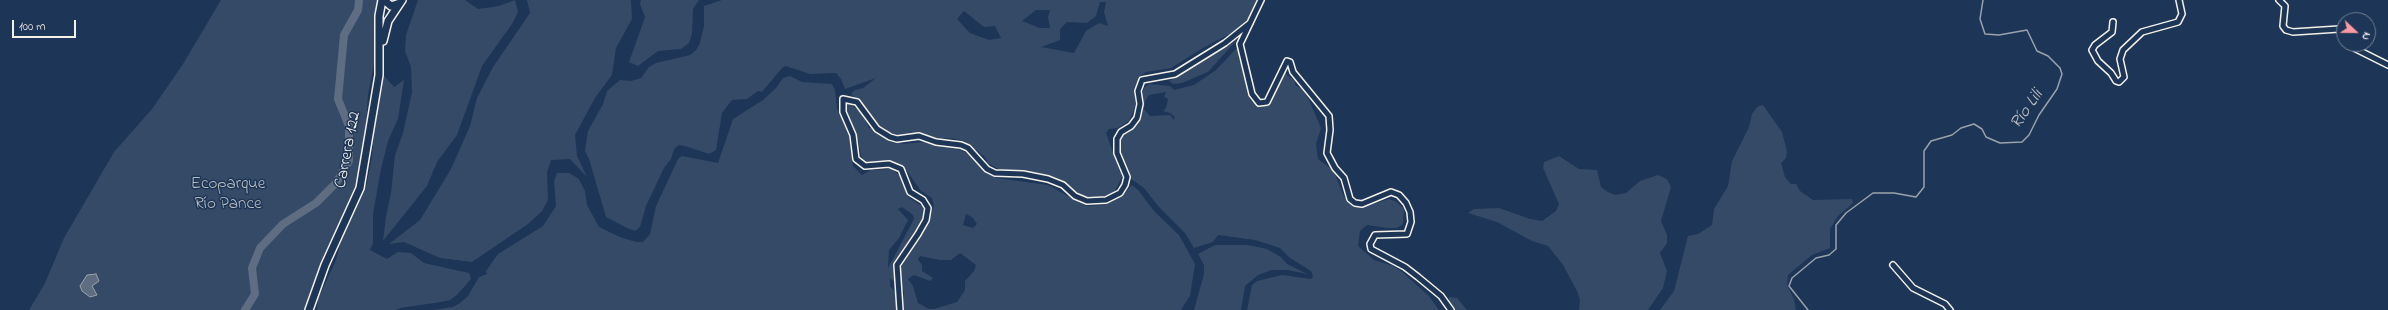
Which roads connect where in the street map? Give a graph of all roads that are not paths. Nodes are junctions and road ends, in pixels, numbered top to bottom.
1 (383, 0) edge
2 (1261, 0) edge
3 (2180, 0) edge
4 (2279, 0) edge
5 (401, 1) edge
6 (2113, 22) dead end
7 (1250, 23) junction
8 (2336, 30) edge
9 (2362, 52) edge
10 (379, 59) junction
11 (2388, 65) edge
12 (1893, 265) dead end
13 (309, 310) edge
14 (900, 310) edge
15 (1451, 310) edge
16 (1950, 310) edge

1 - 5 street
1 - 10 street, Carrera 122
2 - 7 street
3 - 6 street
4 - 8 street
5 - 10 street, Carrera 122
7 - 14 street
7 - 15 street
9 - 11 street
10 - 13 street, Carrera 122
12 - 16 street

